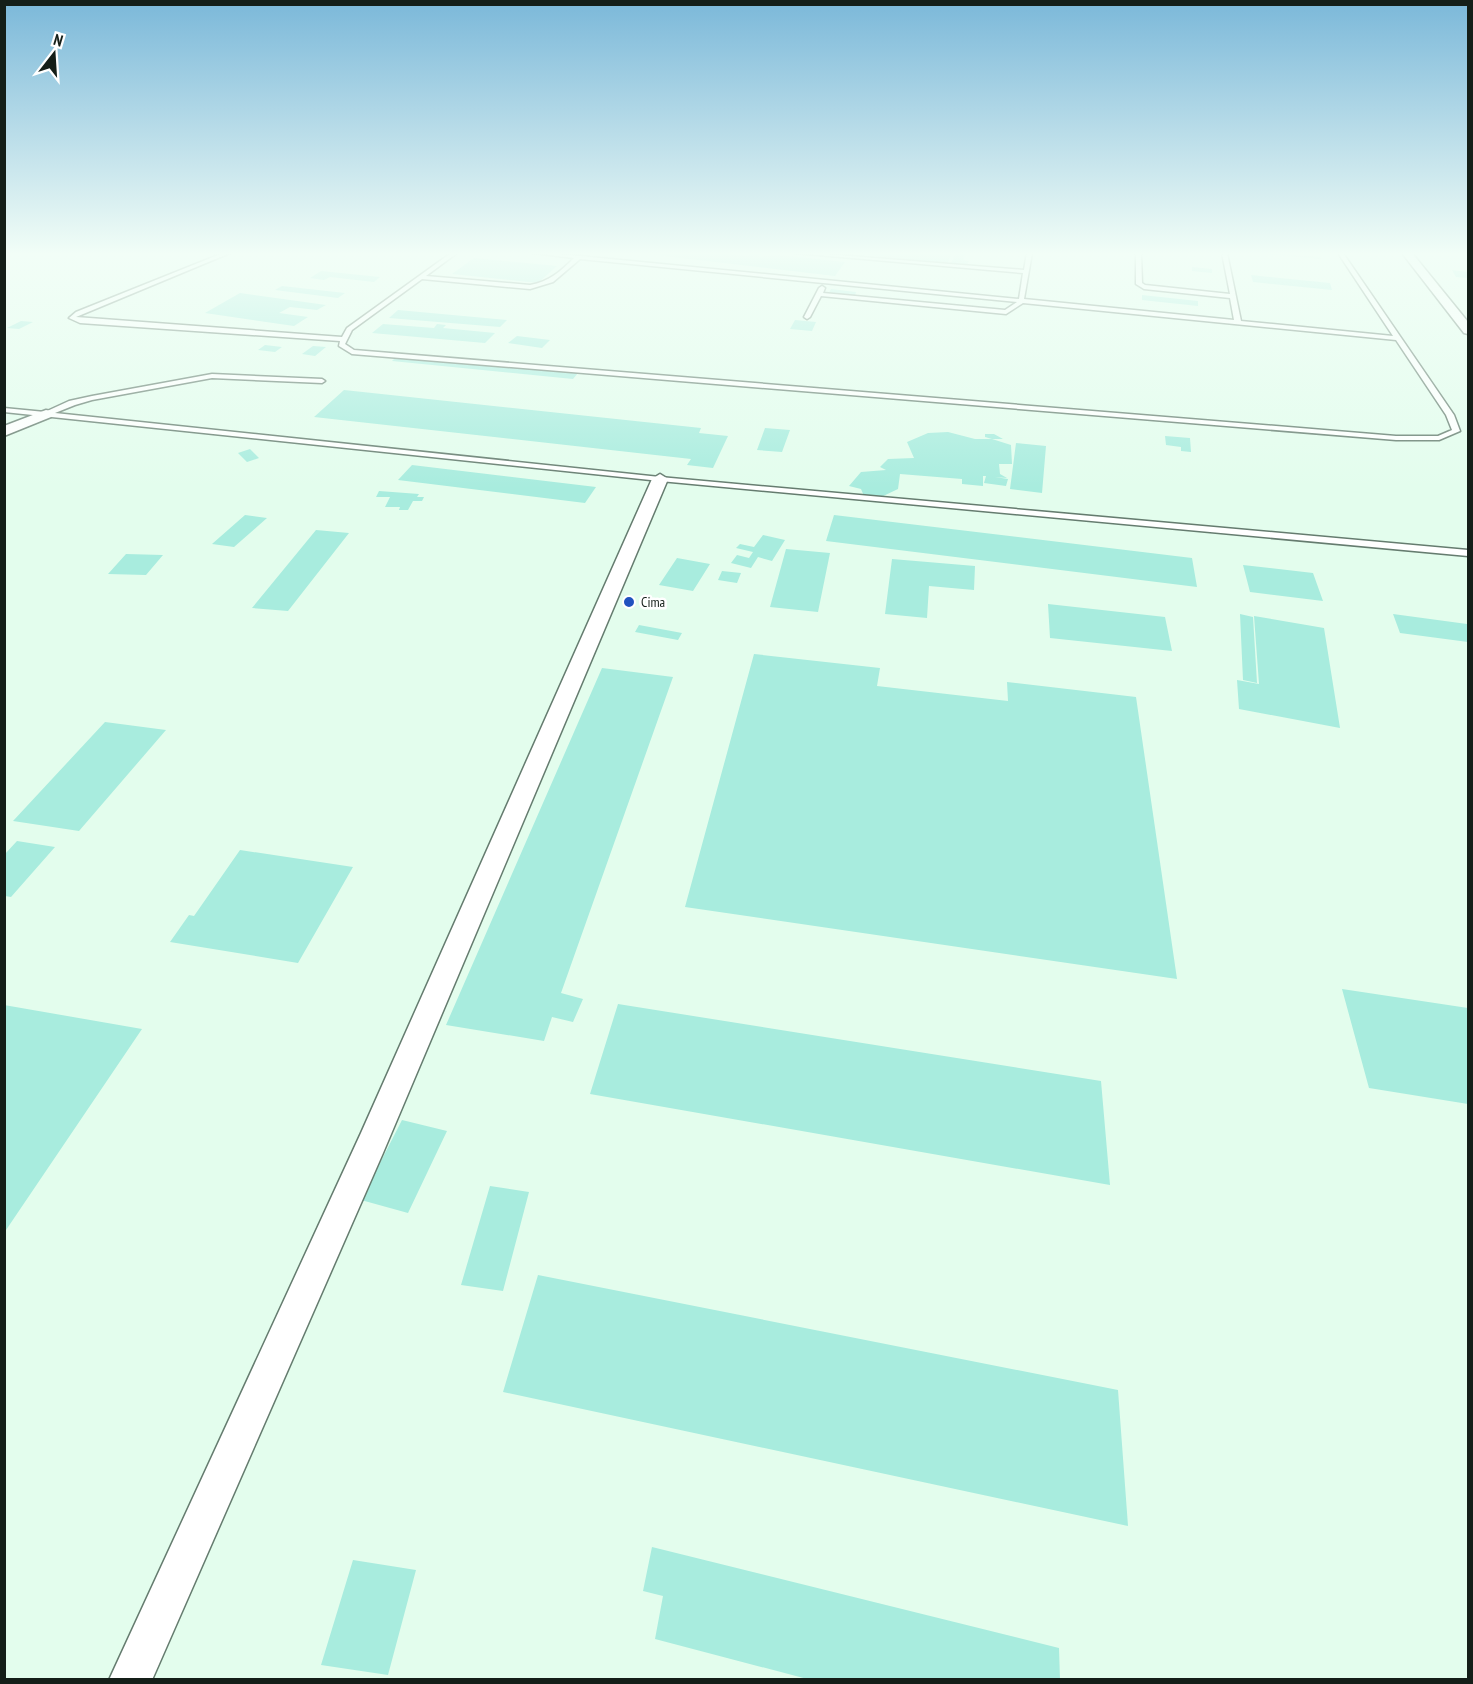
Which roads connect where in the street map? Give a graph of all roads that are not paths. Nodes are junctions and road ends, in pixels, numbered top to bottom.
1 (235, 332) edge
2 (348, 332) edge
3 (1330, 332) edge
4 (1394, 332) edge
5 (1398, 338) junction
6 (344, 339) junction
7 (322, 381) dead end
8 (4, 410) edge
9 (46, 414) junction
10 (4, 432) edge
11 (660, 479) junction
12 (1468, 553) edge
13 (130, 1680) edge

1 - 6 lane
2 - 6 lane
3 - 5 lane
4 - 5 lane
5 - 6 lane
7 - 9 lane
8 - 9 lane
9 - 10 street
9 - 11 lane
11 - 12 lane
11 - 13 street

